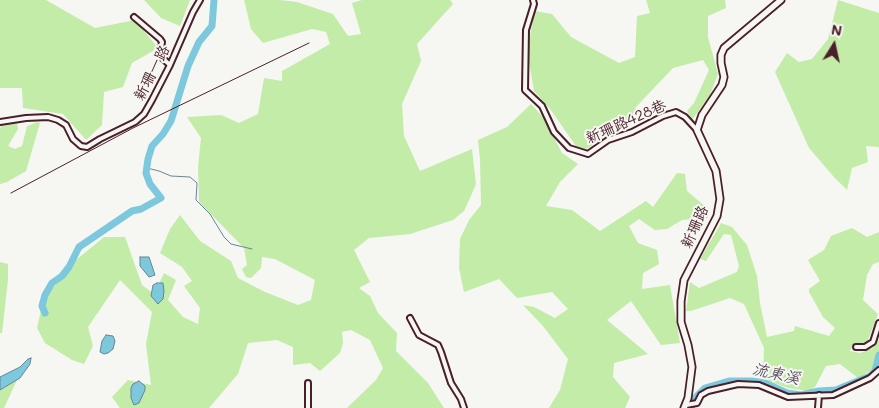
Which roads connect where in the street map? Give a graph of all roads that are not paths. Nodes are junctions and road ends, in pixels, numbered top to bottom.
1 (200, 0) edge
2 (782, 0) edge
3 (534, 2) edge
4 (134, 17) dead end
5 (170, 65) junction
6 (0, 122) edge
7 (697, 130) junction
8 (410, 318) dead end
9 (879, 323) edge
10 (856, 347) dead end
11 (879, 370) edge
12 (308, 383) dead end
13 (820, 396) junction
14 (688, 406) edge
15 (308, 408) edge
16 (464, 408) edge
17 (818, 408) edge

1 - 5 street, 新珊一路
2 - 7 street
3 - 7 street, 新珊路428巷
4 - 5 street
5 - 6 street, 新珊一路
7 - 14 street, 新珊路
8 - 16 street
9 - 10 street
11 - 13 street
12 - 15 street
13 - 14 street
13 - 17 street

